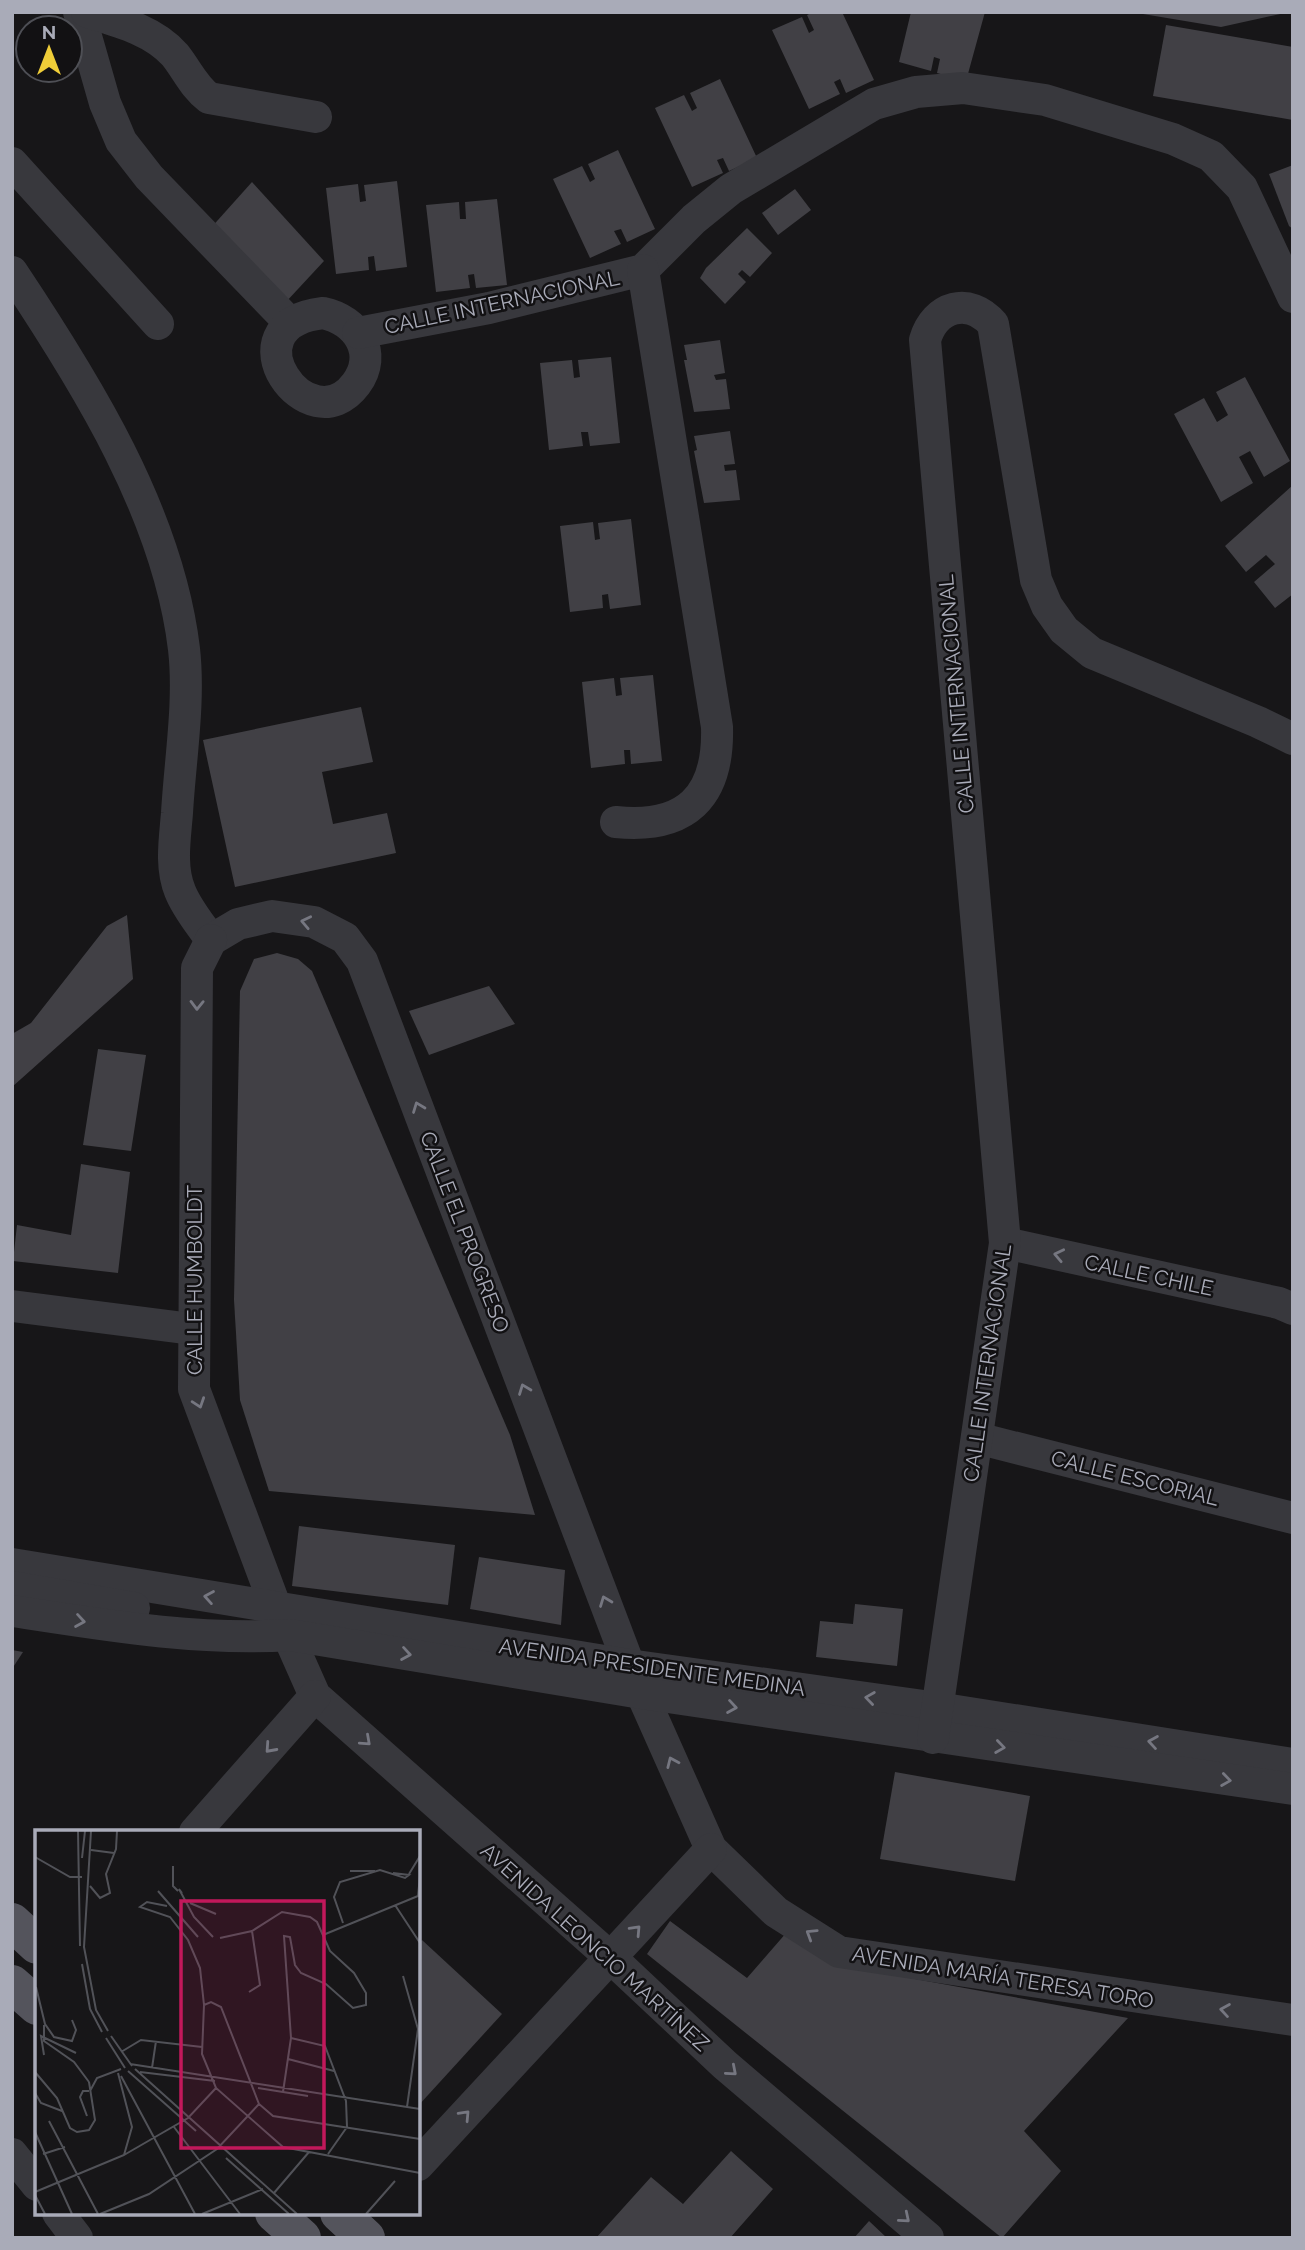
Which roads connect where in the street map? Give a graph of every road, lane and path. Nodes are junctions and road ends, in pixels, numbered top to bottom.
1 (79, 12) edge
2 (87, 12) edge
3 (316, 117) dead end
4 (12, 163) edge
5 (643, 270) junction
6 (12, 272) edge
7 (1293, 297) edge
8 (289, 322) junction
9 (158, 324) dead end
10 (358, 333) junction
11 (1293, 739) edge
12 (616, 822) dead end
13 (211, 940) junction
14 (1005, 1243) junction
15 (12, 1306) edge
16 (1293, 1309) edge
17 (192, 1329) junction
18 (977, 1437) junction
19 (1293, 1518) edge
20 (12, 1564) edge
21 (12, 1587) edge
22 (12, 1611) edge
23 (283, 1621) junction
24 (635, 1679) junction
25 (315, 1696) junction
26 (935, 1723) junction
27 (1293, 1764) edge
28 (1293, 1789) edge
29 (197, 1830) edge
30 (710, 1849) junction
31 (12, 1922) edge
32 (35, 1943) edge
33 (610, 1958) junction
34 (1293, 2020) edge
35 (12, 2154) edge
36 (420, 2163) edge
37 (35, 2183) edge
38 (60, 2215) edge
39 (276, 2215) edge
40 (77, 2238) edge
41 (302, 2238) edge
42 (928, 2238) edge

1 - 8 street
2 - 3 street
4 - 9 street
5 - 7 street, CALLE INTERNACIONAL
5 - 10 street, CALLE INTERNACIONAL
5 - 12 street
6 - 13 street
8 - 10 street, CALLE INTERNACIONAL
8 - 10 street, CALLE INTERNACIONAL
11 - 14 street, CALLE INTERNACIONAL
13 -> 17 street, CALLE HUMBOLDT
24 -> 13 street, CALLE EL PROGRESO
16 -> 14 street, CALLE CHILE
14 - 18 street, CALLE INTERNACIONAL
15 - 17 street
17 -> 23 street, CALLE HUMBOLDT
18 - 19 street, CALLE ESCORIAL
18 - 26 street, CALLE INTERNACIONAL
23 -> 20 street, AVENIDA PRESIDENTE MEDINA
21 - 23 street
22 -> 23 street, AVENIDA PRESIDENTE MEDINA
23 -> 24 street, AVENIDA PRESIDENTE MEDINA
23 - 24 street, AVENIDA PRESIDENTE MEDINA
23 - 25 street, AVENIDA LEONCIO MARTÍNEZ
24 - 26 street, AVENIDA PRESIDENTE MEDINA
30 -> 24 street, AVENIDA MARÍA TERESA TORO
25 -> 29 street
25 -> 33 street, AVENIDA LEONCIO MARTÍNEZ
27 -> 26 street, AVENIDA PRESIDENTE MEDINA
26 -> 28 street, AVENIDA PRESIDENTE MEDINA
33 -> 30 street
34 -> 30 street, AVENIDA MARÍA TERESA TORO
31 - 32 main road
36 -> 33 street
33 -> 42 street, AVENIDA LEONCIO MARTÍNEZ
35 - 37 street
38 - 40 street
39 - 41 main road

